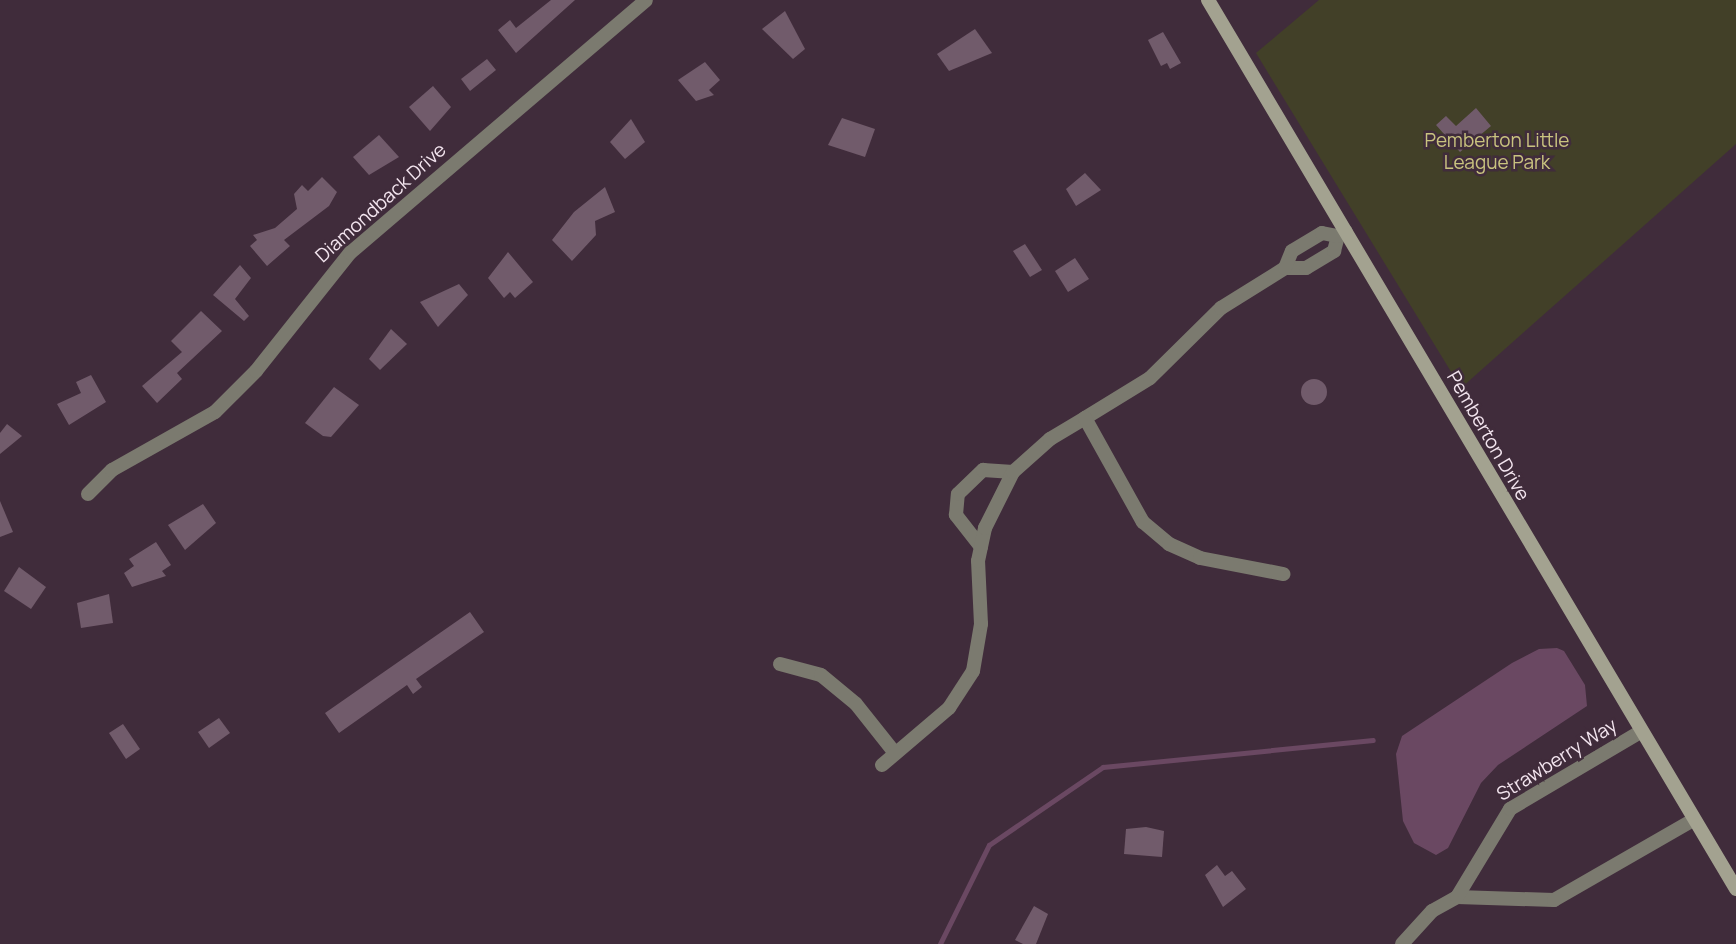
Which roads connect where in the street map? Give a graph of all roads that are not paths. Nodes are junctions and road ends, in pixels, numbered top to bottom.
1 (646, 0) edge
2 (1209, 0) edge
3 (1342, 234) junction
4 (1285, 268) junction
5 (1085, 418) junction
6 (1013, 472) junction
7 (88, 494) dead end
8 (981, 547) junction
9 (1283, 574) dead end
10 (780, 664) dead end
11 (1640, 732) junction
12 (895, 753) junction
13 (881, 765) dead end
14 (1693, 820) junction
15 (1736, 889) edge
16 (1457, 897) junction
17 (1402, 944) edge

1 - 7 street, Diamondback Drive
2 - 3 street, Pemberton Drive
3 - 4 street
3 - 4 street
3 - 11 street, Pemberton Drive
4 - 5 street
5 - 6 street
5 - 9 street
6 - 8 street
6 - 8 street
8 - 12 street
10 - 12 street
11 - 14 street, Pemberton Drive
11 - 16 street, Strawberry Way
12 - 13 street
14 - 15 street, Pemberton Drive
14 - 16 street
16 - 17 street, Strawberry Way

